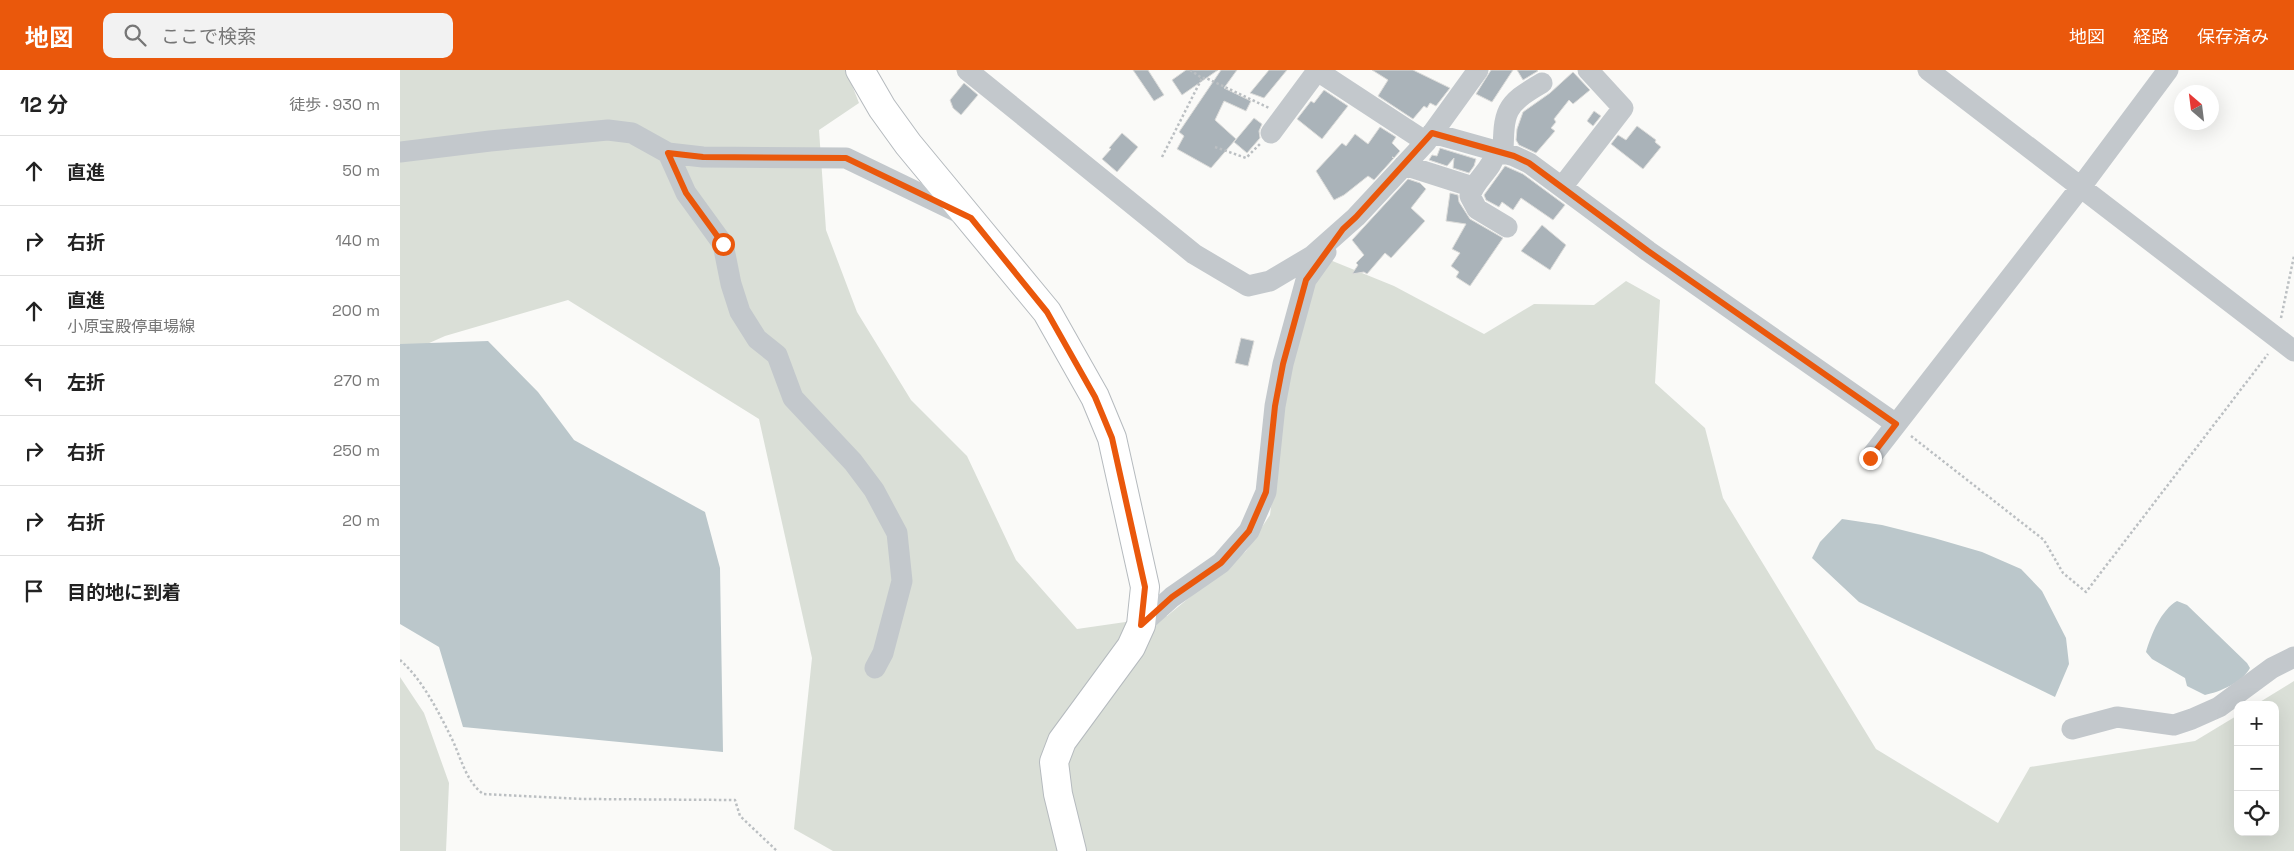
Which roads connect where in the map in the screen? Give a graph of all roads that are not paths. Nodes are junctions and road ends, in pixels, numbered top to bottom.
1 (860, 70) edge
2 (967, 70) edge
3 (1317, 70) edge
4 (1478, 70) edge
5 (1588, 70) edge
6 (1928, 70) edge
7 (2168, 70) edge
8 (1542, 82) dead end
9 (1271, 133) road end
10 (1429, 137) junction
11 (400, 152) edge
12 (668, 153) junction
13 (1500, 153) junction
14 (1404, 165) junction
15 (1562, 187) junction
16 (1473, 188) junction
17 (2080, 188) junction
18 (971, 218) junction
19 (1506, 227) dead end
20 (1343, 229) junction
21 (2294, 351) edge
22 (1896, 424) junction
23 (1870, 458) dead end
24 (1141, 625) junction
25 (2294, 657) edge
26 (875, 668) dead end
27 (2072, 729) dead end
28 (1072, 851) edge

1 - 18 main road
2 - 20 street
3 - 9 street
3 - 10 street
4 - 10 street
5 - 15 street
6 - 17 street
7 - 17 street
8 - 13 street
10 - 13 street
10 - 14 street
11 - 12 street
12 - 18 street
12 - 26 street
13 - 15 street
13 - 16 street
14 - 16 street
14 - 20 street
15 - 22 street
16 - 19 street
17 - 21 street
17 - 22 street
18 - 24 main road
20 - 24 street
22 - 23 street
24 - 28 main road
25 - 27 street

